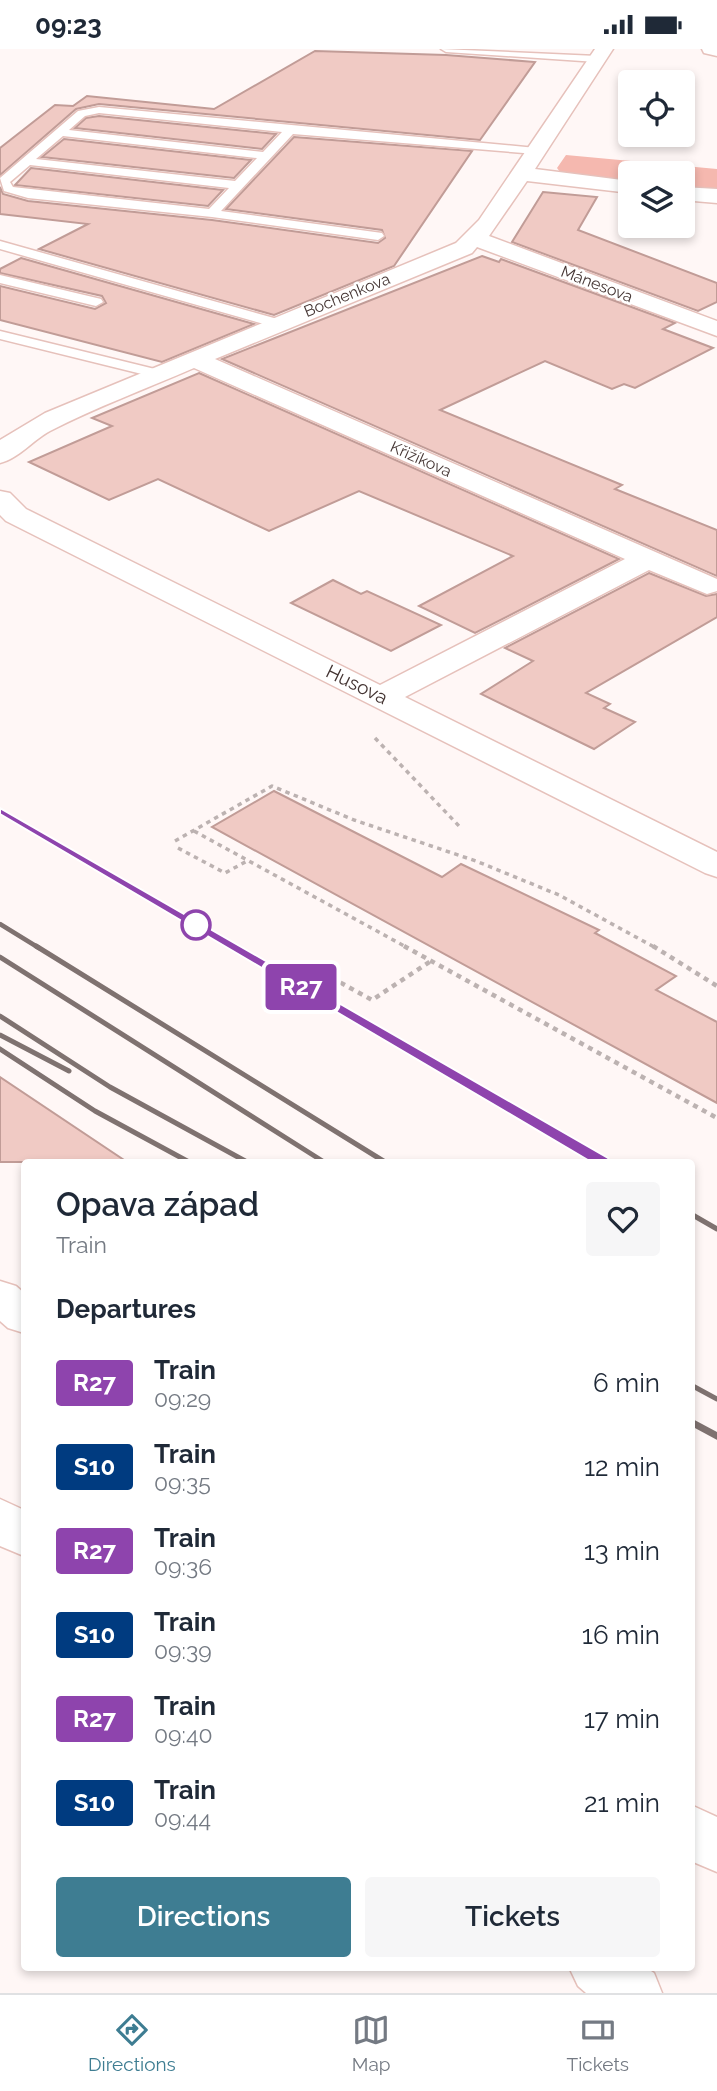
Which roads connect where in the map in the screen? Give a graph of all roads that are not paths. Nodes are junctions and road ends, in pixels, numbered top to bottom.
1 (446, 49) edge
2 (711, 49) edge
3 (717, 50) edge
4 (601, 54) edge
5 (290, 130) junction
6 (60, 132) junction
7 (536, 151) junction
8 (266, 156) junction
9 (27, 161) junction
10 (521, 174) junction
11 (238, 185) junction
12 (618, 186) edge
13 (695, 194) edge
14 (717, 196) edge
15 (212, 213) junction
16 (378, 236) dead end
17 (476, 239) junction
18 (0, 245) edge
19 (0, 279) edge
20 (96, 302) dead end
21 (276, 323) junction
22 (717, 329) edge
23 (0, 335) edge
24 (194, 359) junction
25 (158, 375) junction
26 (4, 451) edge
27 (0, 499) edge
28 (649, 559) junction
29 (707, 585) dead end
30 (383, 696) junction
31 (717, 866) edge
32 (0, 1297) edge
33 (21, 1314) edge
34 (0, 1518) edge
35 (21, 1535) edge
36 (695, 1833) edge
37 (717, 1847) edge
38 (603, 1971) edge
39 (633, 1993) edge

1 - 4 lane
2 - 3 street
4 - 7 street, Bochenkova
5 - 6 lane
5 - 7 lane
5 - 8 lane
6 - 8 lane
6 - 9 lane
7 - 10 street, Bochenkova
8 - 11 lane
9 - 11 lane
9 - 15 lane
10 - 12 street
10 - 17 street, Bochenkova
11 - 15 lane
13 - 14 street
15 - 16 lane
17 - 21 street, Bochenkova
17 - 22 street, Mánesova
18 - 21 lane
19 - 20 lane
21 - 24 street, Bochenkova
23 - 25 lane
24 - 25 street, Bochenkova
24 - 28 street, Křižíkova
25 - 26 street, Bochenkova
27 - 30 street, Husova
28 - 29 street, Křižíkova
28 - 30 street
30 - 31 street, Husova
32 - 33 street
34 - 35 street
36 - 37 street
38 - 39 street

